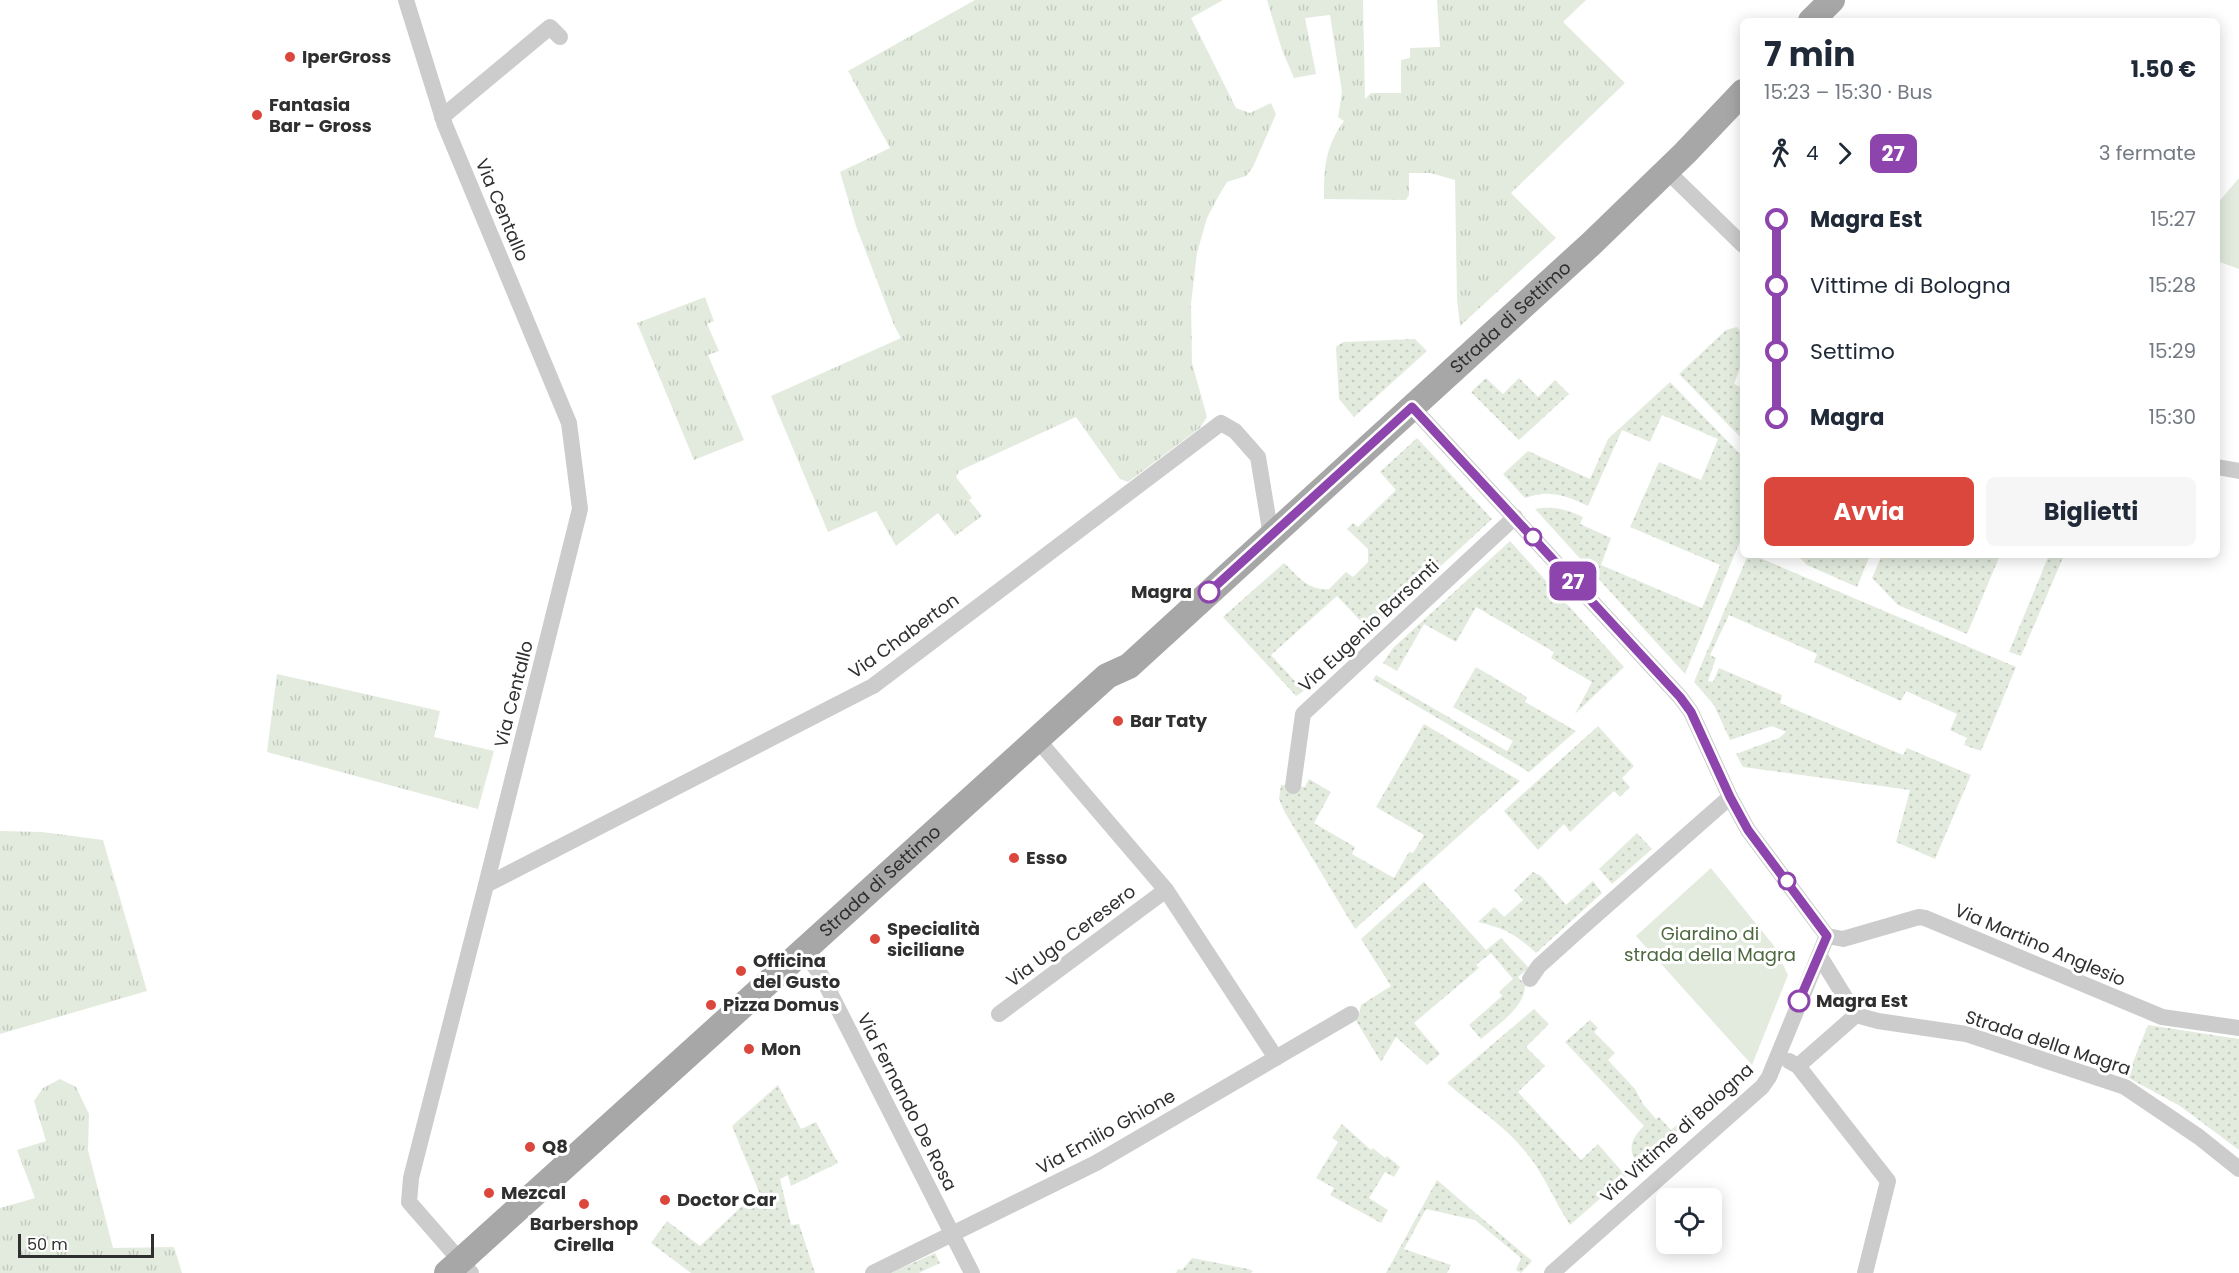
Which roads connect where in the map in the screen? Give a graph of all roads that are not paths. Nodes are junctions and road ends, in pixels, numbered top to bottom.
1 (406, 0) edge
2 (1832, 0) edge
3 (1815, 18) edge
4 (560, 37) dead end
5 (1740, 95) edge
6 (442, 117) junction
7 (1667, 171) junction
8 (1740, 242) edge
9 (1412, 407) junction
10 (2220, 468) edge
11 (2239, 471) edge
12 (1515, 517) junction
13 (1270, 536) junction
14 (1042, 745) junction
15 (1293, 786) dead end
16 (1730, 797) junction
17 (486, 885) junction
18 (1166, 890) junction
19 (1827, 936) junction
20 (1820, 955) junction
21 (808, 957) junction
22 (1530, 979) dead end
23 (999, 1014) dead end
24 (1351, 1014) dead end
25 (1856, 1015) junction
26 (2239, 1028) edge
27 (1778, 1054) junction
28 (1276, 1058) junction
29 (1798, 1066) junction
30 (2239, 1169) edge
31 (952, 1235) junction
32 (462, 1270) edge
33 (873, 1273) edge
34 (972, 1273) edge
35 (1551, 1273) edge
36 (1865, 1273) edge

1 - 6 street, Via Centallo
2 - 3 main road
4 - 6 street
5 - 7 main road, Strada di Settimo
6 - 17 street, Via Centallo
7 - 8 street
7 - 9 main road, Strada di Settimo
9 - 12 street
9 - 13 main road, Strada di Settimo
10 - 11 street
12 - 15 street, Via Eugenio Barsanti
12 - 16 street
13 - 14 main road, Strada di Settimo
13 - 17 street, Via Chaberton
14 - 18 street, Via Ugo Ceresero
14 - 21 main road, Strada di Settimo
16 - 19 street
16 - 22 street
17 - 32 street, Via Centallo
18 - 23 street, Via Ugo Ceresero
18 - 28 street, Via Ugo Ceresero
19 - 20 street, Via Vittime di Bologna
19 - 26 street, Via Martino Anglesio
20 - 25 street
20 - 27 street, Via Vittime di Bologna
21 - 31 street, Via Fernando De Rosa
21 - 32 main road, Strada di Settimo
24 - 28 street, Via Emilio Ghione
25 - 29 street
25 - 30 street, Strada della Magra
27 - 29 street
27 - 35 street, Via Vittime di Bologna
28 - 31 street, Via Emilio Ghione
29 - 36 street
31 - 33 street, Via Emilio Ghione
31 - 34 street, Via Fernando De Rosa

